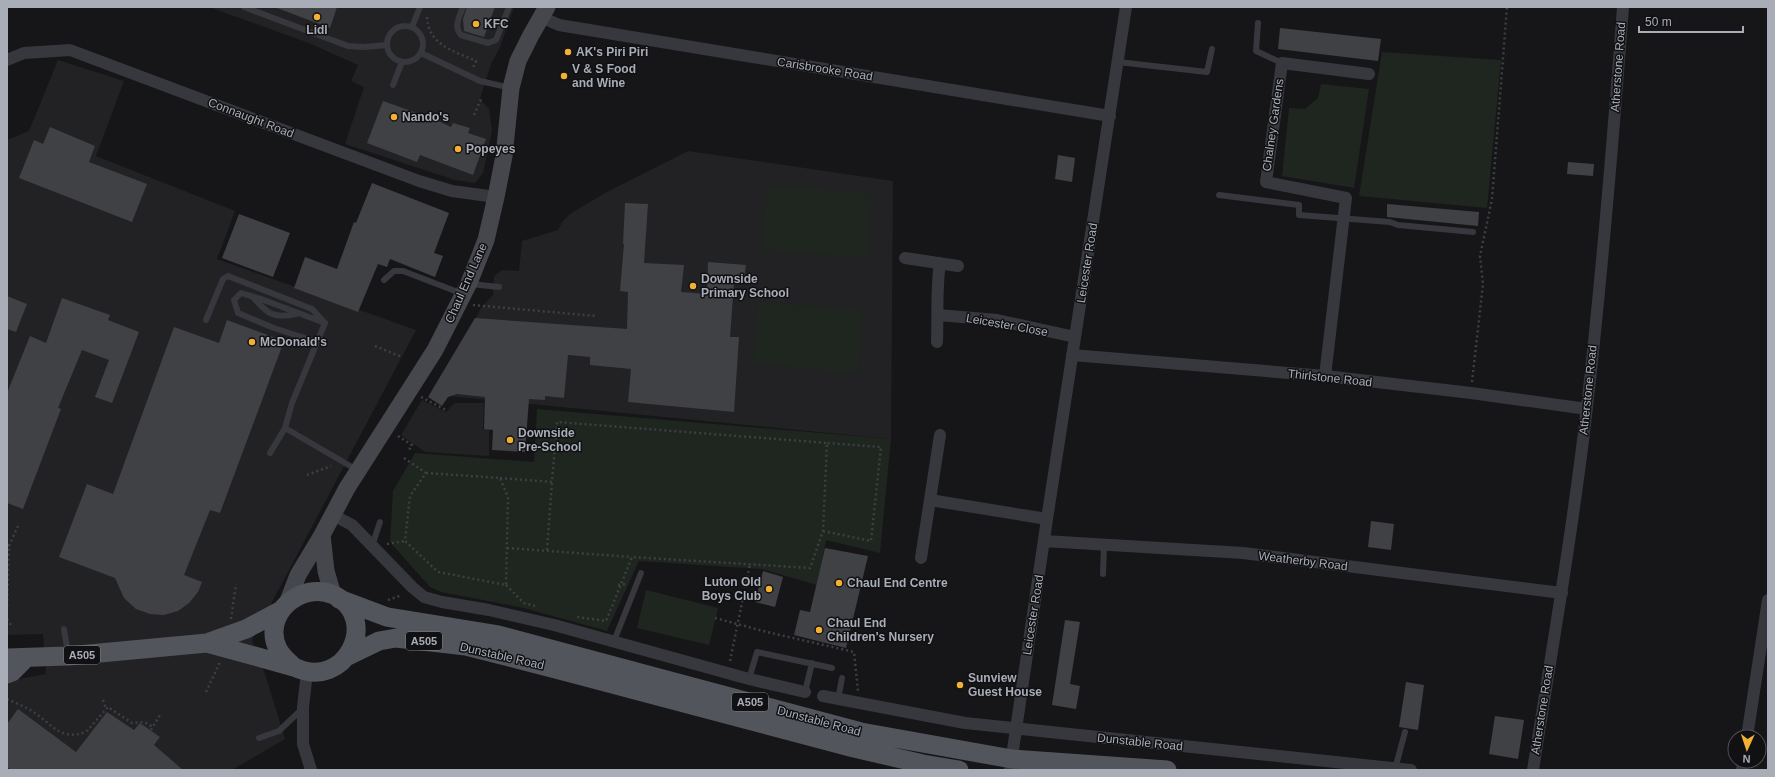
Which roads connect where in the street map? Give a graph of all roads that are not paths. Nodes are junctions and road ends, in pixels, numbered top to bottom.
1 (244, 7) edge
2 (420, 7) edge
3 (463, 7) edge
4 (509, 7) edge
5 (1126, 7) edge
6 (1623, 7) edge
7 (544, 12) edge
8 (1258, 24) dead end
9 (412, 27) junction
10 (387, 45) junction
11 (1212, 49) dead end
12 (421, 54) junction
13 (7, 60) edge
14 (402, 62) junction
15 (1118, 62) junction
16 (1282, 63) junction
17 (1369, 74) dead end
18 (393, 85) dead end
19 (511, 88) junction
20 (1110, 116) junction
21 (1219, 195) dead end
22 (496, 197) junction
23 (1344, 219) junction
24 (1473, 232) dead end
25 (905, 258) dead end
26 (940, 263) junction
27 (958, 266) dead end
28 (384, 280) dead end
29 (498, 287) dead end
30 (464, 294) junction
31 (253, 297) junction
32 (296, 314) junction
33 (938, 315) junction
34 (206, 320) dead end
35 (325, 324) junction
36 (1075, 337) junction
37 (317, 342) junction
38 (936, 342) dead end
39 (1072, 355) junction
40 (1325, 376) junction
41 (1587, 408) junction
42 (285, 428) junction
43 (940, 435) dead end
44 (270, 453) dead end
45 (350, 466) junction
46 (930, 500) junction
47 (333, 515) junction
48 (1046, 519) junction
49 (380, 522) dead end
50 (322, 535) junction
51 (1044, 541) junction
52 (372, 546) junction
53 (1104, 546) junction
54 (921, 558) dead end
55 (641, 573) dead end
56 (1104, 574) dead end
57 (1562, 593) junction
58 (336, 597) junction
59 (1768, 600) edge
60 (284, 606) junction
61 (64, 629) dead end
62 (614, 641) junction
63 (207, 643) junction
64 (68, 656) junction
65 (348, 656) junction
66 (7, 658) edge
67 (26, 658) junction
68 (812, 663) junction
69 (832, 668) dead end
70 (301, 670) junction
71 (7, 674) edge
72 (842, 678) dead end
73 (749, 679) junction
74 (805, 692) joint
75 (823, 696) dead end
76 (838, 699) junction
77 (303, 708) junction
78 (1016, 729) junction
79 (1748, 729) edge
80 (1405, 732) dead end
81 (259, 738) dead end
82 (1011, 765) edge
83 (1395, 769) edge
84 (311, 770) edge
85 (959, 770) edge
86 (1168, 770) edge
87 (1411, 770) edge
88 (1533, 770) edge

1 - 10 lane
2 - 9 lane
3 - 4 lane
5 - 15 street, Leicester Road
6 - 41 street, Atherstone Road
7 - 19 street, Chaul End Lane
7 - 20 street, Carisbrooke Road
8 - 16 lane
9 - 10 lane
9 - 12 lane
10 - 14 lane
11 - 15 lane
12 - 14 lane
12 - 19 lane
13 - 22 street, Connaught Road
14 - 18 lane
15 - 20 street, Leicester Road
16 - 17 street, Chalney Gardens
16 - 23 street, Chalney Gardens
19 - 22 street, Chaul End Lane
20 - 36 street, Leicester Road
21 - 23 lane
22 - 30 street, Chaul End Lane
23 - 24 lane
23 - 40 street, Chalney Gardens
25 - 26 street
26 - 27 street
26 - 33 street
28 - 30 lane
29 - 30 lane
30 - 45 street, Chaul End Lane
31 - 32 lane
31 - 32 lane
31 - 37 lane
32 - 35 lane
33 - 36 street, Leicester Close
33 - 38 street
34 - 35 lane
35 - 37 lane
36 - 39 street, Leicester Road
37 - 42 lane
39 - 40 street, Thirlstone Road
39 - 48 street, Leicester Road
40 - 41 street, Thirlstone Road
41 - 57 street, Atherstone Road
42 - 44 lane
42 - 45 lane
43 - 46 street
45 - 47 street, Chaul End Lane
46 - 48 street
46 - 54 street
47 - 50 street, Chaul End Lane
47 - 52 street, Dunstable Road
48 - 51 street, Leicester Road
49 - 52 lane
50 - 58 street
50 - 60 street, Chaul End Lane
51 - 53 street, Weatherby Road
51 - 78 street, Leicester Road
52 - 62 street, Dunstable Road
53 - 56 lane
53 - 57 street, Weatherby Road
55 - 62 lane
57 - 88 street, Atherstone Road
58 - 60 main road
58 - 65 main road
58 - 82 main road, Dunstable Road / A505
59 - 79 street
60 - 63 main road, A505
60 - 70 main road
61 - 64 lane
62 - 73 street, Dunstable Road
63 - 64 main road, A505
63 - 70 main road, A505
64 - 67 main road, A505
65 - 70 main road
65 - 85 main road, Dunstable Road / A505
66 - 67 main road, A505
67 - 71 main road
68 - 69 lane
68 - 73 lane
68 - 74 lane
70 - 77 street
72 - 76 lane
73 - 74 street, Dunstable Road
75 - 76 street, Dunstable Road
76 - 78 street, Dunstable Road
77 - 81 lane
77 - 84 street
78 - 82 street, Leicester Road
78 - 83 street, Dunstable Road
80 - 83 lane
82 - 86 main road, Dunstable Road / A505
83 - 87 street, Dunstable Road

